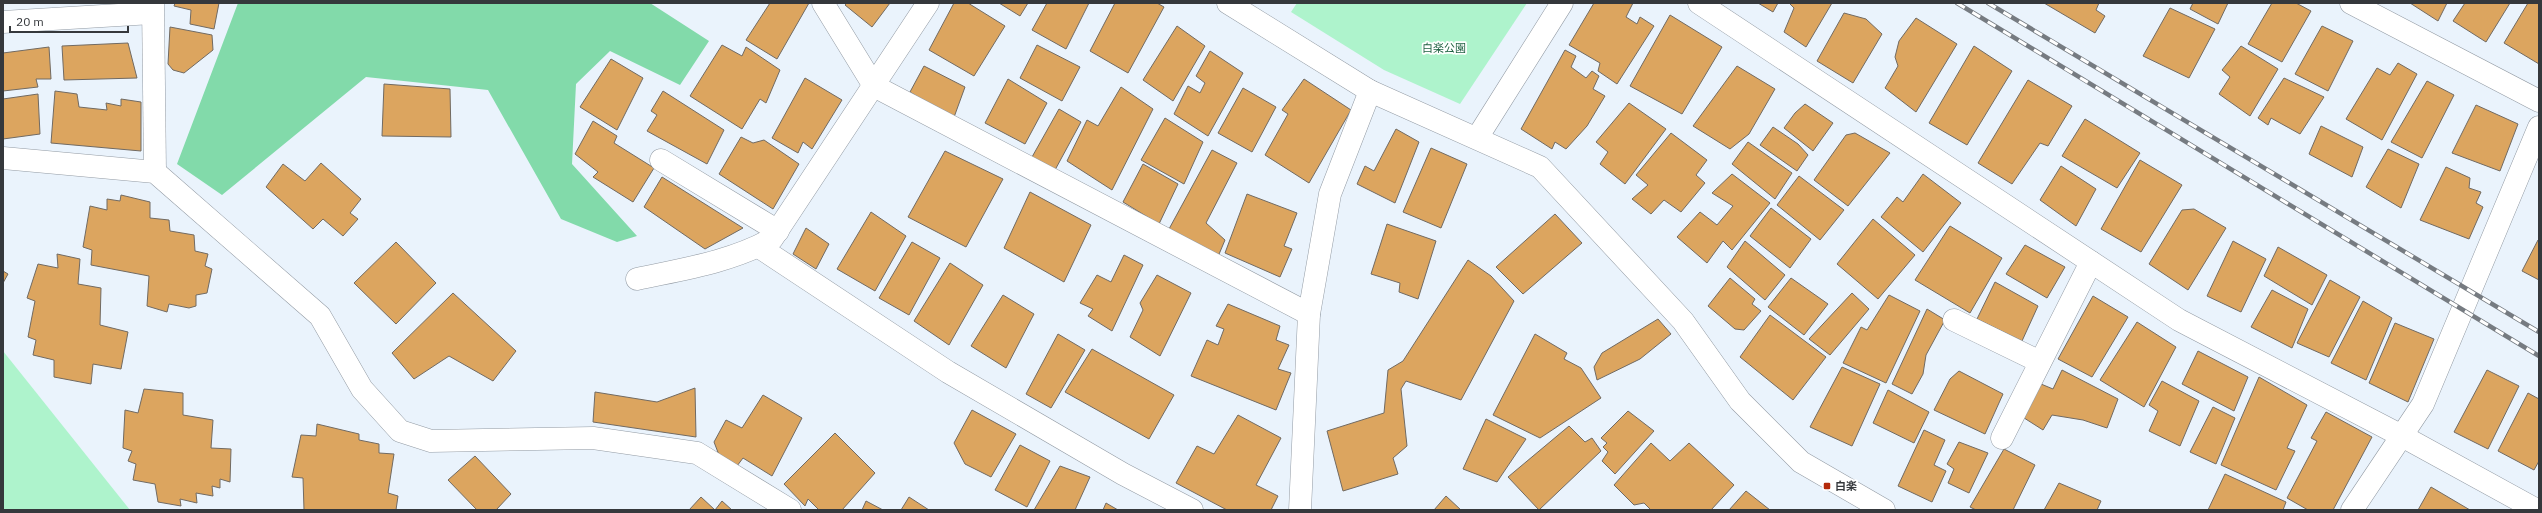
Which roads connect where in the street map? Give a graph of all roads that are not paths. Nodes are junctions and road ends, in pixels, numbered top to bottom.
1 (823, 3) edge
2 (928, 3) edge
3 (1228, 3) edge
4 (1562, 3) edge
5 (1699, 3) edge
6 (2351, 3) edge
7 (152, 8) edge
8 (3, 22) edge
9 (874, 86) junction
10 (1370, 91) junction
11 (2539, 101) edge
12 (2538, 130) edge
13 (1477, 138) junction
14 (3, 158) edge
15 (661, 160) dead end
16 (155, 172) junction
17 (778, 231) junction
18 (759, 247) junction
19 (2090, 262) junction
20 (637, 279) dead end
21 (1309, 314) junction
22 (1954, 320) dead end
23 (2040, 362) junction
24 (2402, 436) junction
25 (2002, 438) dead end
26 (1302, 478) junction
27 (790, 510) edge
28 (1192, 510) edge
29 (1300, 510) edge
30 (1317, 510) edge
31 (1884, 510) edge
32 (2352, 510) edge
33 (2537, 510) edge

1 - 9 street
2 - 9 street
3 - 10 street
4 - 13 street
5 - 19 street
6 - 11 street
7 - 8 street
7 - 16 street
9 - 17 street
9 - 21 street
10 - 13 street
10 - 21 street
12 - 24 street
13 - 31 street
14 - 16 street
15 - 17 street
16 - 27 street
17 - 18 street
18 - 20 street
18 - 28 street
19 - 23 street
19 - 24 street
21 - 26 street
22 - 23 street
23 - 25 street
24 - 32 street
24 - 33 street
26 - 29 street
26 - 30 street

